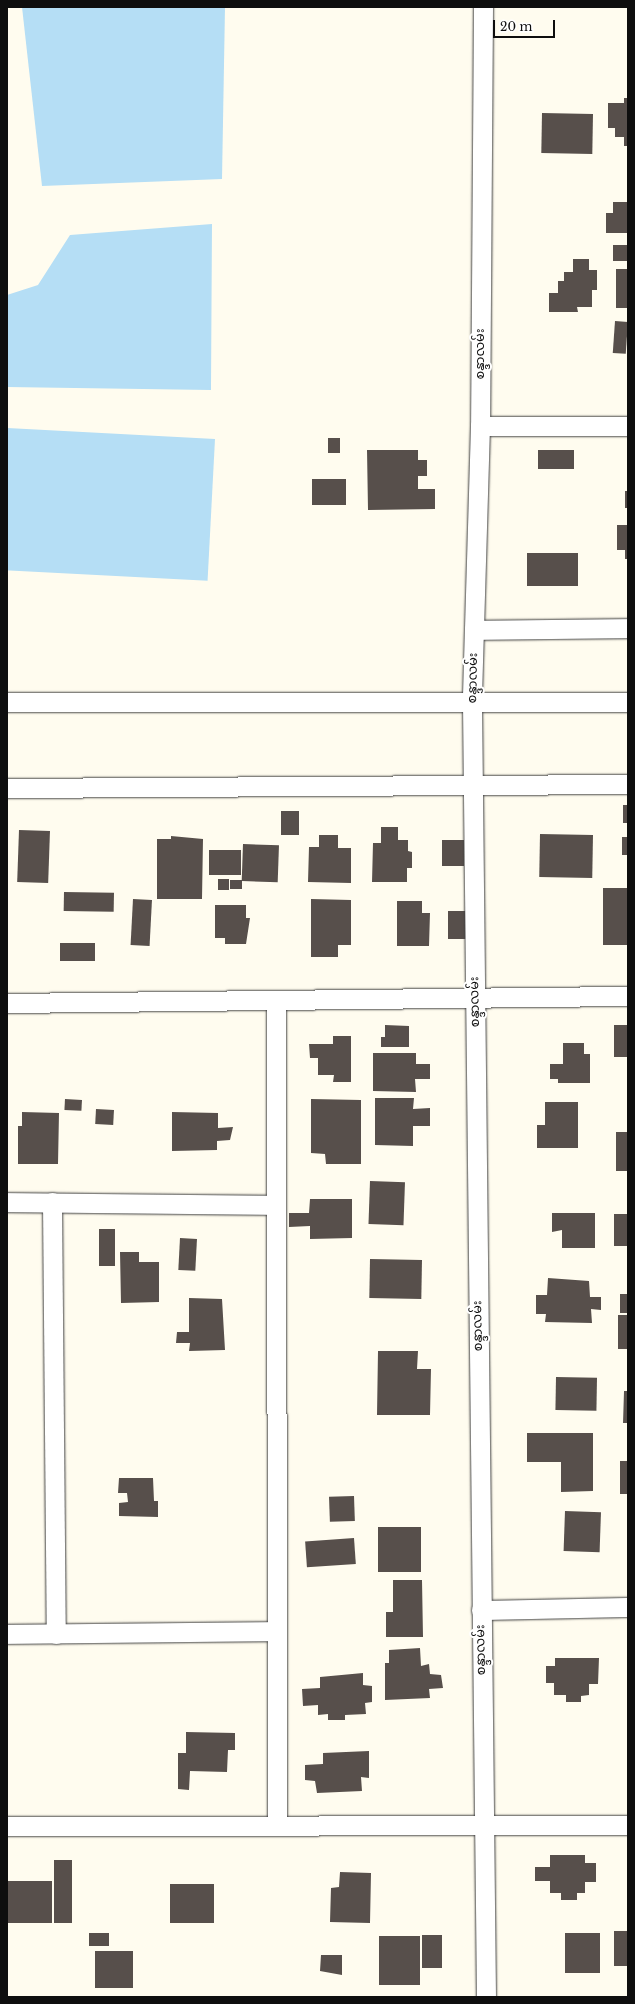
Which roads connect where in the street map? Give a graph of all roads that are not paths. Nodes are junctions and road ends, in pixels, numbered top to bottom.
1 (483, 7) edge
2 (480, 426) junction
3 (628, 426) edge
4 (628, 628) edge
5 (474, 630) junction
6 (7, 702) edge
7 (628, 702) edge
8 (472, 703) junction
9 (473, 784) junction
10 (628, 784) edge
11 (7, 788) edge
12 (628, 996) edge
13 (475, 998) junction
14 (276, 1000) junction
15 (7, 1003) edge
16 (7, 1202) edge
17 (52, 1202) junction
18 (276, 1205) junction
19 (628, 1607) edge
20 (481, 1610) junction
21 (276, 1631) junction
22 (7, 1634) edge
23 (56, 1634) junction
24 (628, 1824) edge
25 (277, 1825) junction
26 (483, 1825) junction
27 (7, 1826) edge
28 (486, 1997) edge

1 - 2 street, စန္ဒာလမ်း
2 - 3 street
2 - 5 street, စန္ဒာလမ်း
4 - 5 street
5 - 8 street, စန္ဒာလမ်း
6 - 8 street
7 - 8 street
8 - 9 street, စန္ဒာလမ်း
9 - 10 street
9 - 11 street
9 - 13 street, စန္ဒာလမ်း
12 - 13 street
13 - 14 street
13 - 20 street, စန္ဒာလမ်း
14 - 15 street
14 - 18 street
16 - 17 street
17 - 18 street
17 - 23 street
18 - 21 street
19 - 20 street
20 - 26 street, စန္ဒာလမ်း
21 - 23 street
21 - 25 street
22 - 23 street
24 - 26 street
25 - 26 street
25 - 27 street
26 - 28 street, စန္ဒာလမ်း

